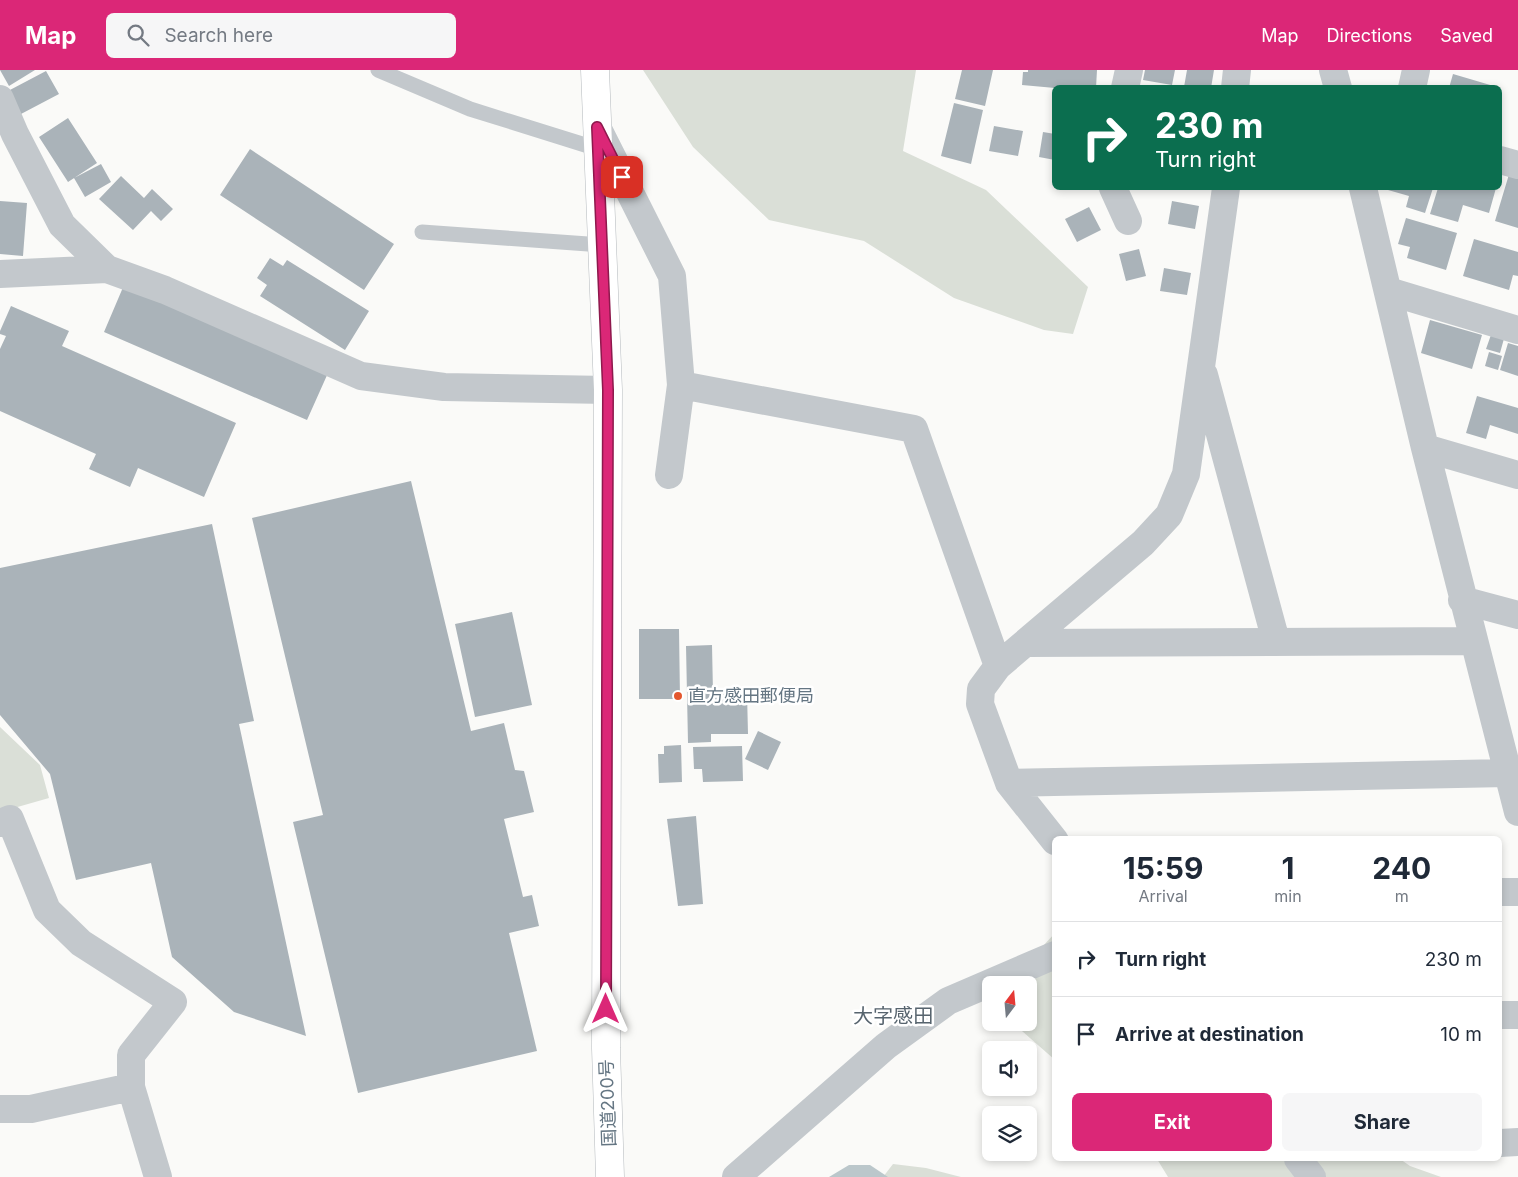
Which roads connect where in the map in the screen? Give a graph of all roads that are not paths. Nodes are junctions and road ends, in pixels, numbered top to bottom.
1 (378, 70) edge
2 (594, 70) edge
3 (1129, 70) edge
4 (1237, 70) edge
5 (1334, 70) edge
6 (1416, 70) edge
7 (1126, 85) edge
8 (1235, 85) edge
9 (1337, 85) edge
10 (1413, 85) edge
11 (0, 99) edge
12 (597, 138) junction
13 (1502, 161) edge
14 (1518, 165) edge
15 (1114, 190) edge
16 (1226, 190) edge
17 (1363, 190) edge
18 (1128, 221) dead end
19 (422, 232) dead end
20 (602, 245) junction
21 (106, 269) junction
22 (0, 274) edge
23 (1388, 291) junction
24 (1518, 330) edge
25 (1201, 364) junction
26 (681, 384) junction
27 (608, 390) junction
28 (1424, 448) junction
29 (669, 475) dead end
30 (1518, 475) edge
31 (1462, 600) junction
32 (1518, 615) edge
33 (1473, 641) junction
34 (1276, 642) junction
35 (1026, 643) junction
36 (998, 666) junction
37 (1509, 742) edge
38 (1507, 773) junction
39 (1009, 783) junction
40 (1518, 812) edge
41 (0, 823) edge
42 (1052, 837) edge
43 (1502, 892) edge
44 (1518, 892) edge
45 (1052, 956) edge
46 (1502, 1015) edge
47 (1518, 1015) edge
48 (131, 1087) junction
49 (0, 1109) edge
50 (1518, 1142) edge
51 (1502, 1143) edge
52 (1300, 1161) edge
53 (158, 1177) edge
54 (610, 1177) edge
55 (736, 1177) edge
56 (1312, 1177) edge

1 - 12 lane
2 - 12 highway, 国道200号
3 - 7 street
4 - 8 street
5 - 9 street
6 - 10 street
11 - 21 street
12 - 20 highway, 国道200号
12 - 26 street
13 - 14 street
15 - 18 street
16 - 25 street
17 - 23 street
19 - 20 lane
20 - 27 highway, 国道200号
21 - 22 street
21 - 27 street
23 - 24 street
23 - 28 street
25 - 34 street
25 - 35 street
26 - 29 street
26 - 36 street
27 - 54 highway, 国道200号
28 - 30 street
28 - 31 street
31 - 32 street
31 - 33 street
33 - 34 street
33 - 37 street
34 - 35 street
35 - 36 street
36 - 39 street
37 - 38 street
38 - 39 street
38 - 40 street
39 - 42 street
41 - 48 street
43 - 44 street
45 - 55 street
46 - 47 street
48 - 49 street
48 - 53 street
50 - 51 street
52 - 56 street

